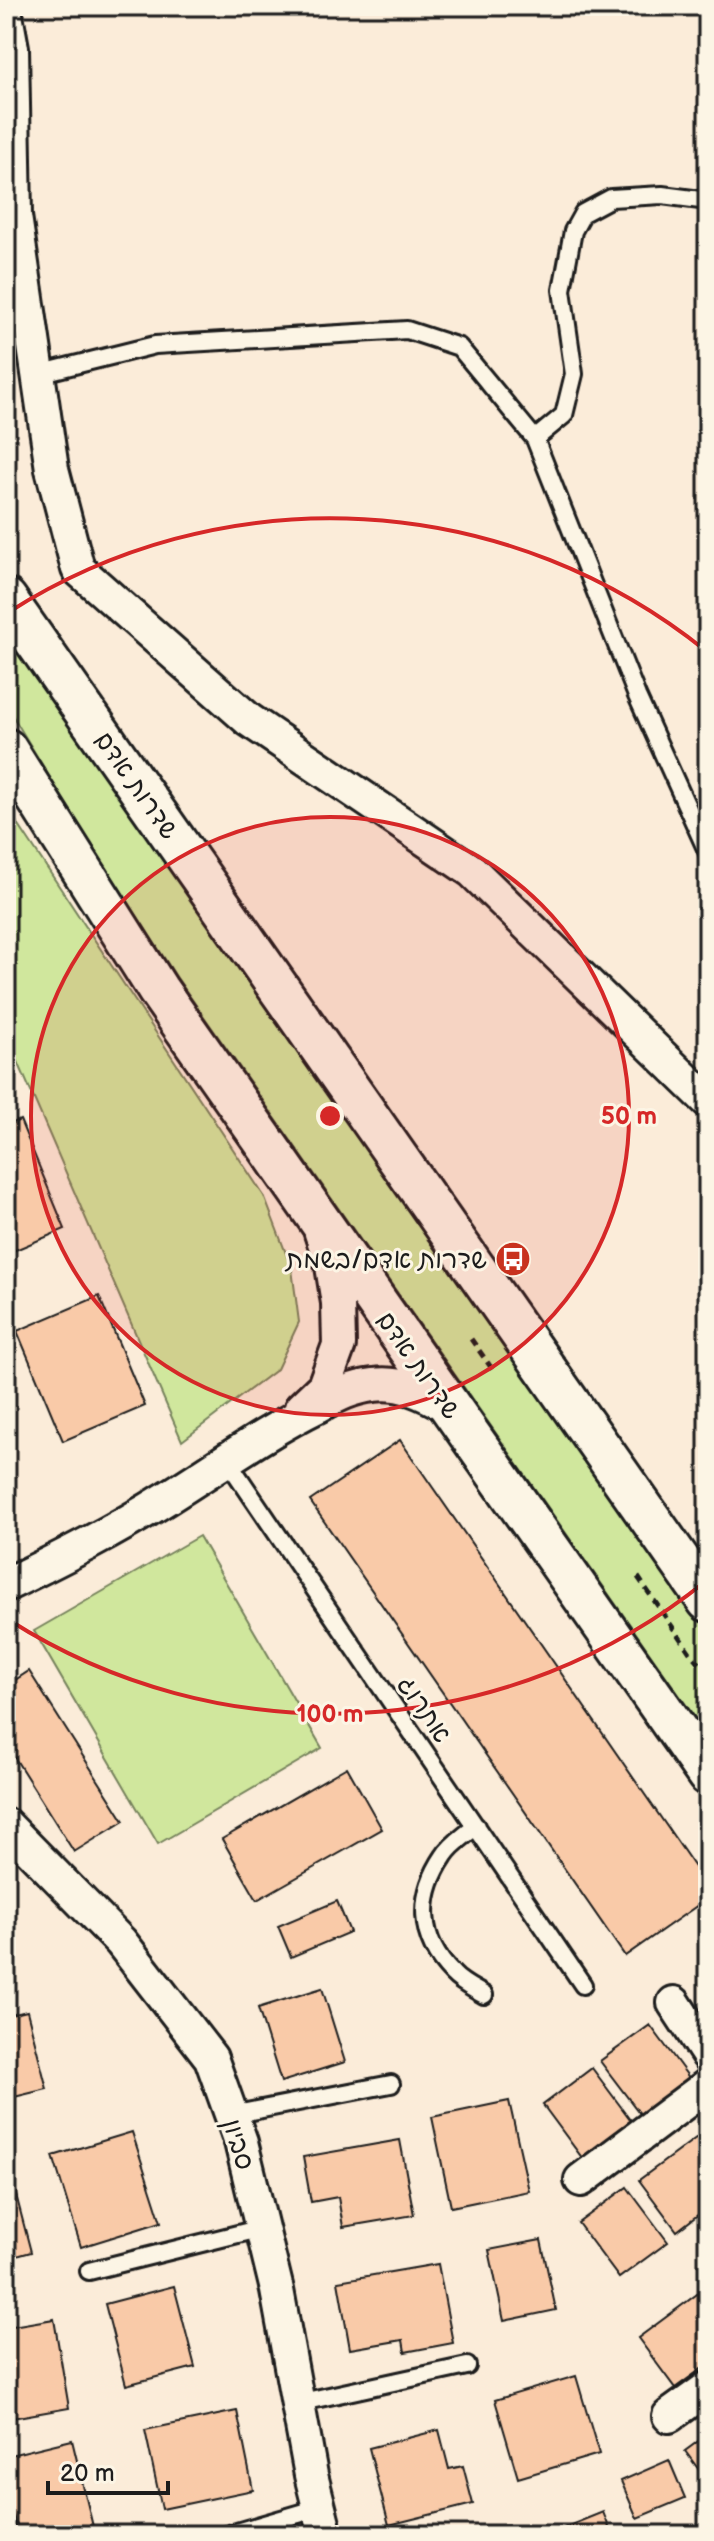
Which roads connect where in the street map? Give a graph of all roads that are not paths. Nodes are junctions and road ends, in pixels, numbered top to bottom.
1 (6, 15) edge
2 (708, 201) edge
3 (38, 374) junction
4 (535, 439) junction
5 (6, 599) edge
6 (6, 749) edge
7 (708, 853) edge
8 (708, 1101) edge
9 (314, 1215) junction
10 (449, 1407) junction
11 (290, 1420) junction
12 (227, 1460) junction
13 (6, 1585) edge
14 (708, 1601) edge
15 (708, 1775) edge
16 (6, 1825) edge
17 (476, 1826) junction
18 (583, 1985) dead end
19 (484, 1995) dead end
20 (674, 2003) dead end
21 (708, 2055) edge
22 (391, 2084) dead end
23 (708, 2085) edge
24 (231, 2115) junction
25 (581, 2180) dead end
26 (262, 2228) junction
27 (89, 2271) dead end
28 (467, 2366) dead end
29 (708, 2388) edge
30 (297, 2403) junction
31 (669, 2416) dead end
32 (323, 2522) edge
33 (226, 2535) edge

1 - 3 street
2 - 4 lane
3 - 4 lane
3 - 8 street
4 - 7 lane
5 - 14 street, שדרות אדם
6 - 9 street, שדרות אדם
9 - 10 street, שדרות אדם
9 - 11 street
10 - 11 street
10 - 15 street, שדרות אדם
11 - 12 street
12 - 13 street
12 - 17 lane, אתרוג
16 - 24 street, סביון
17 - 18 lane, אתרוג
17 - 19 lane
20 - 21 street
22 - 24 lane
23 - 25 street
24 - 26 street, סביון
26 - 27 lane
26 - 30 street, סביון
28 - 30 lane
29 - 31 street
30 - 32 street, סביון
32 - 33 lane

